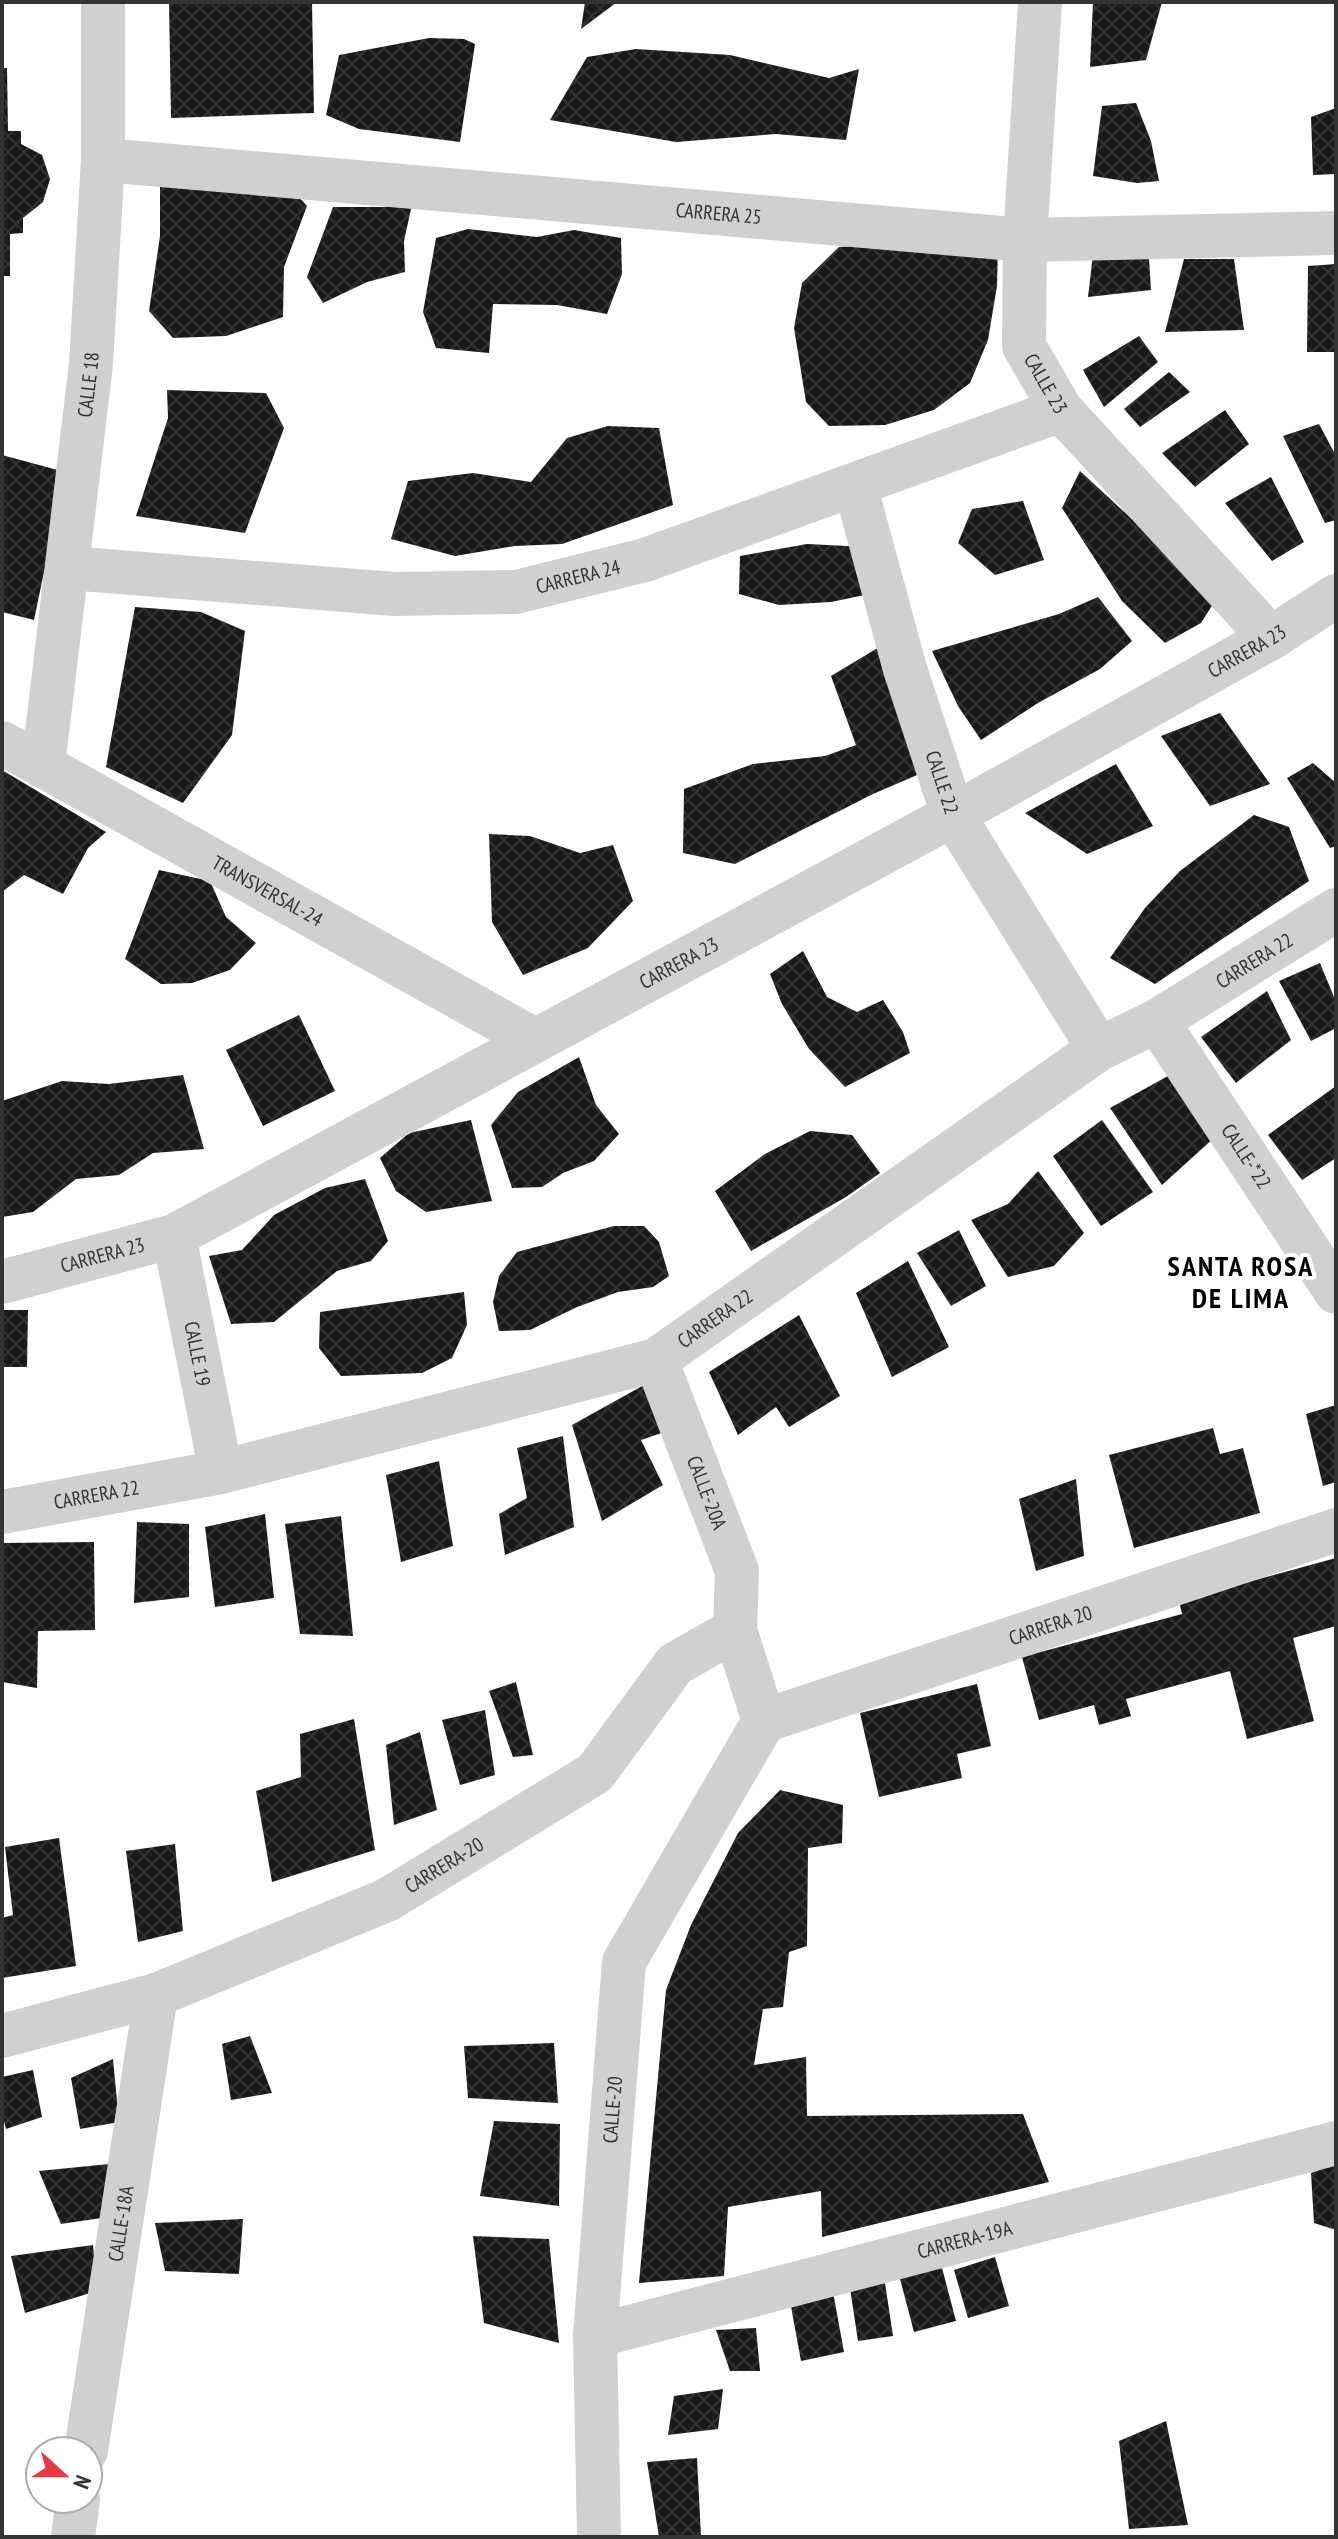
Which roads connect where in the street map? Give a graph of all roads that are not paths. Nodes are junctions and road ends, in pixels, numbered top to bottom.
1 (103, 2) edge
2 (1040, 2) edge
3 (103, 160) junction
4 (1336, 233) edge
5 (1025, 240) junction
6 (1061, 410) junction
7 (855, 485) junction
8 (69, 568) junction
9 (1336, 596) edge
10 (1271, 638) junction
11 (2, 743) edge
12 (43, 766) junction
13 (953, 815) junction
14 (1336, 910) edge
15 (1157, 1021) junction
16 (533, 1039) junction
17 (1099, 1049) junction
18 (174, 1236) junction
19 (2, 1282) edge
20 (1336, 1292) edge
21 (656, 1360) junction
22 (221, 1472) junction
23 (2, 1512) edge
24 (1336, 1530) edge
25 (735, 1630) junction
26 (764, 1721) junction
27 (156, 1995) junction
28 (2, 2036) edge
29 (1336, 2143) edge
30 (595, 2336) junction
31 (88, 2435) edge
32 (76, 2515) edge
33 (73, 2537) edge
34 (599, 2537) edge

1 - 3 street, CALLE 18
2 - 5 street, CALLE 23
3 - 5 street, CARRERA 25
3 - 8 street, CALLE 18
4 - 5 street, CARRERA 25
5 - 6 street, CALLE 23
6 - 7 street, CARRERA 24
6 - 10 street, CALLE 23
7 - 8 street, CARRERA 24
7 - 13 street, CALLE 22
8 - 12 street, CALLE 18
9 - 10 street, CARRERA 23
10 - 13 street, CARRERA 23
11 - 12 street, TRANSVERSAL-24
12 - 16 street, TRANSVERSAL-24
13 - 16 street, CARRERA 23
13 - 17 street, CALLE 22
14 - 15 street, CARRERA 22
15 - 17 street, CARRERA 22
15 - 20 street, CALLE-*22
16 - 18 street, CARRERA 23
17 - 21 street, CARRERA 22
18 - 19 street, CARRERA 23
18 - 22 street, CALLE 19
21 - 22 street, CARRERA 22
21 - 25 street, CALLE-20A
22 - 23 street, CARRERA 22
24 - 26 street, CARRERA 20
25 - 26 street
25 - 27 street, CARRERA-20
26 - 30 street, CALLE-20
27 - 28 street, CARRERA-20
27 - 31 street, CALLE-18A
29 - 30 street, CARRERA-19A
30 - 34 street, CALLE-20
32 - 33 street

